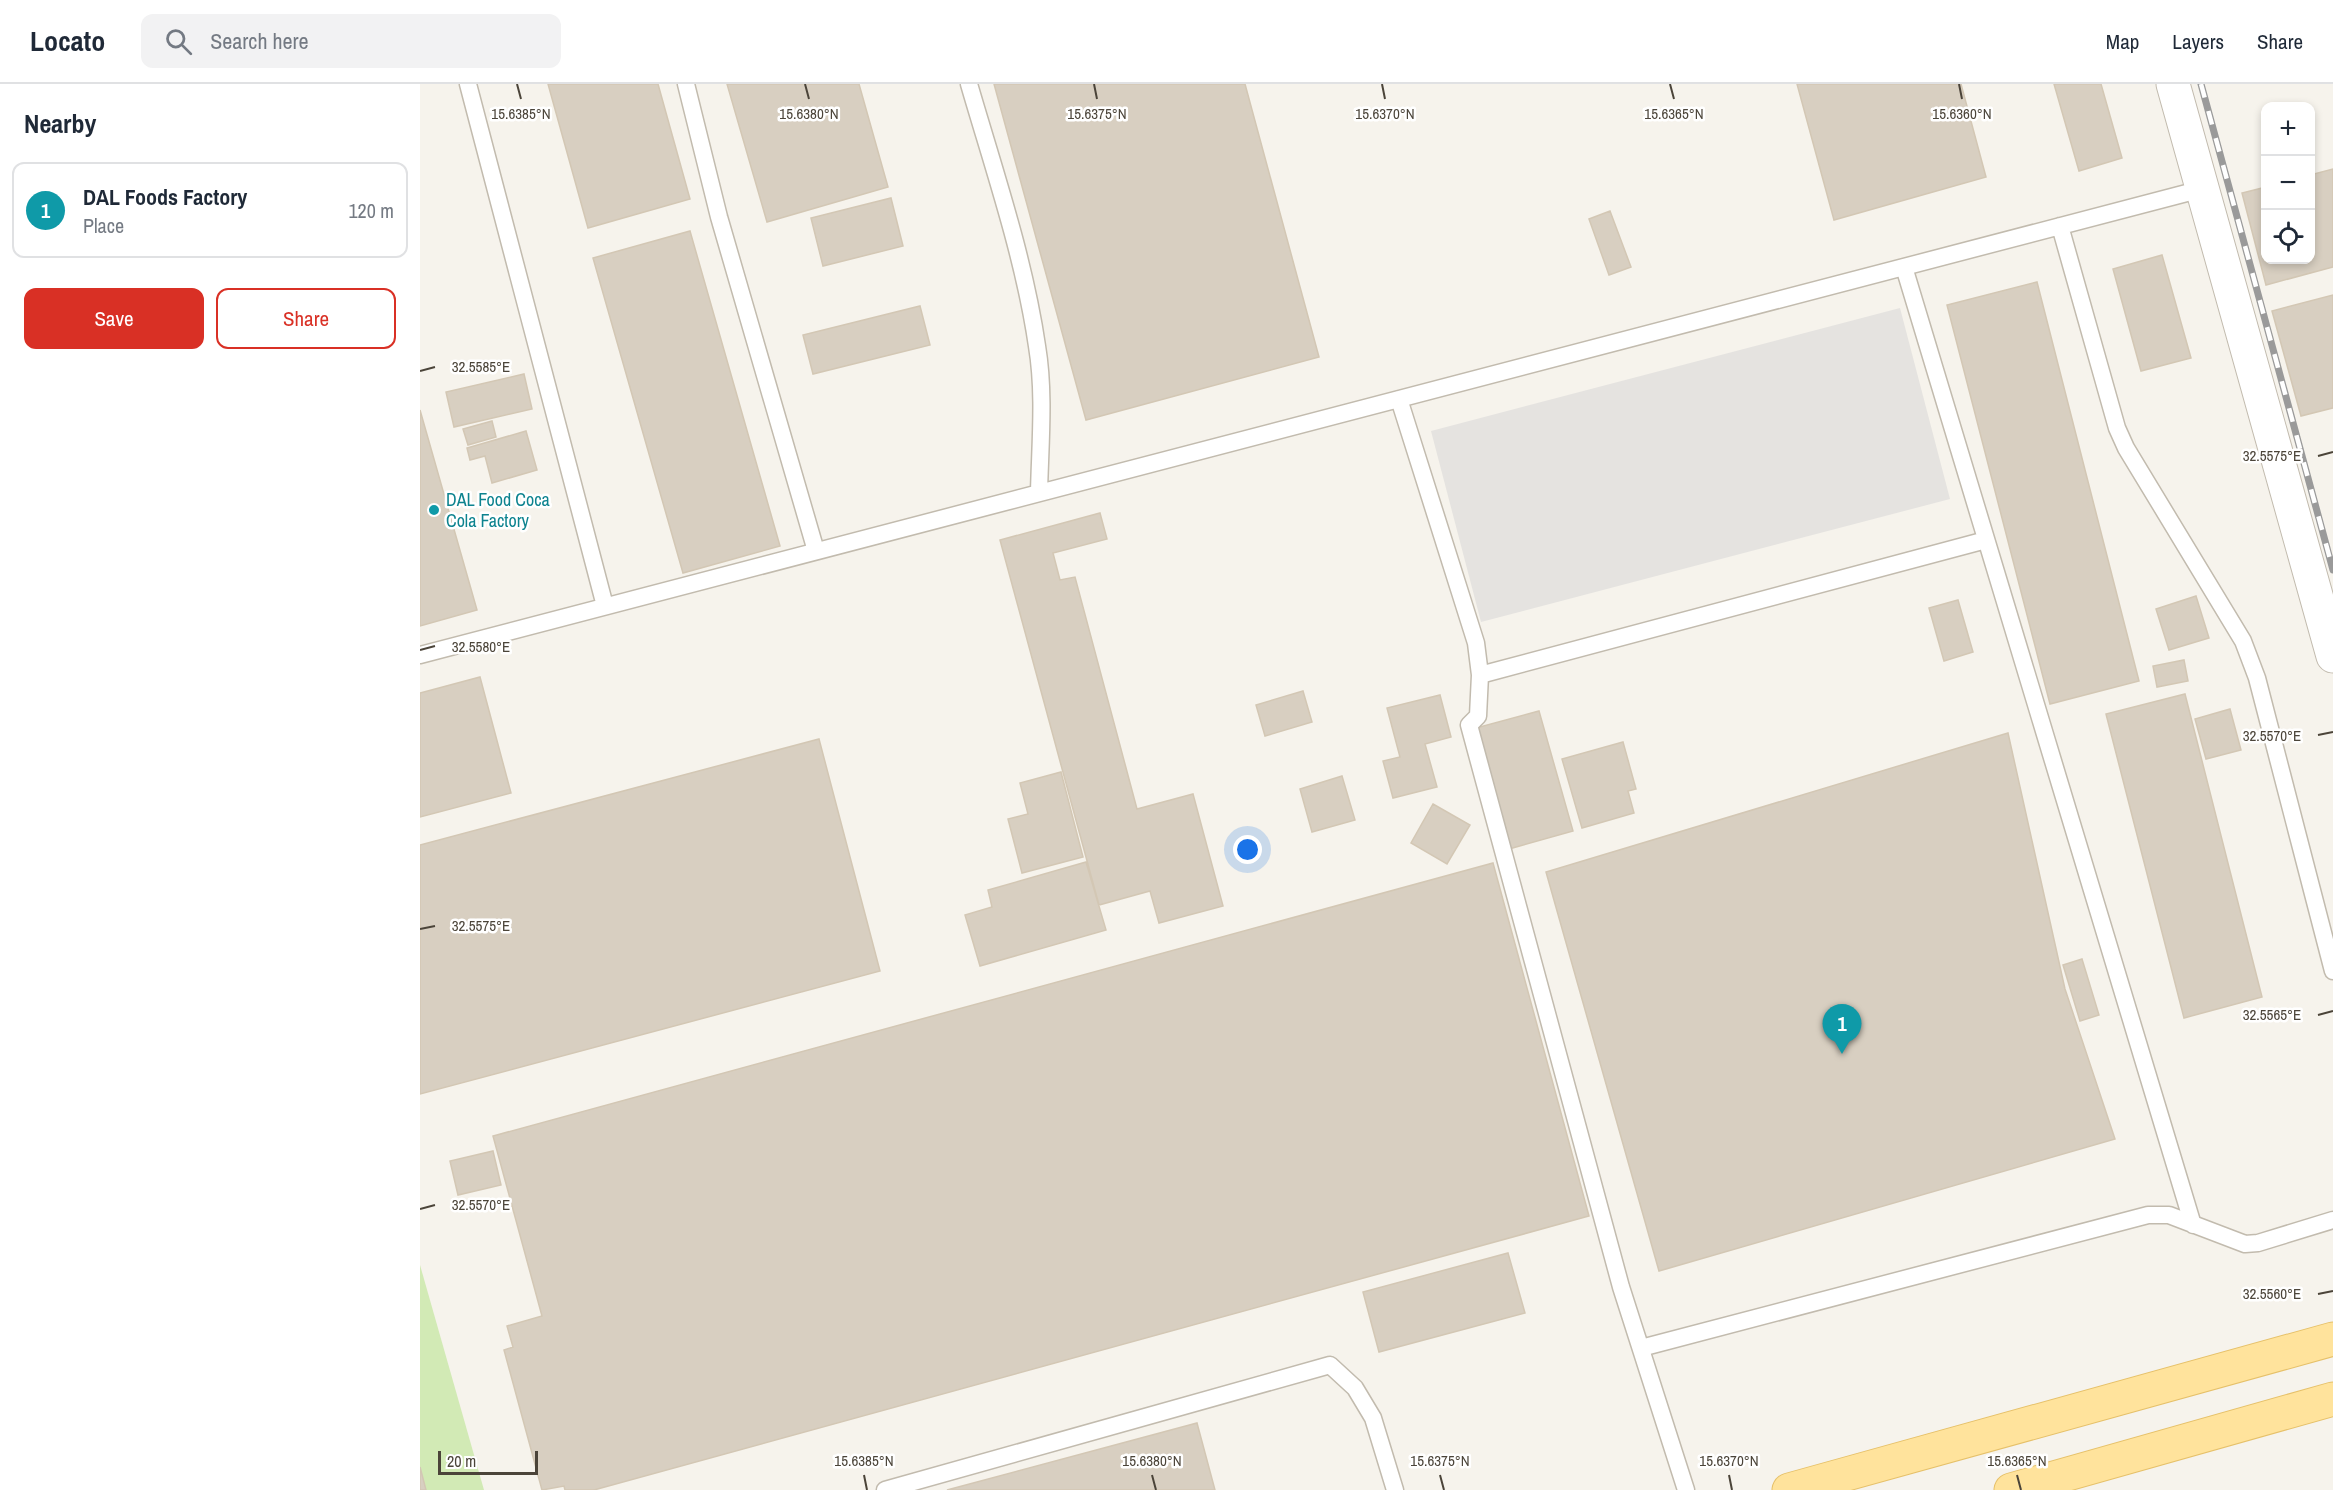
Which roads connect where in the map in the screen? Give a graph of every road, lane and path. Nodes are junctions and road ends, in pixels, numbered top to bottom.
1 (468, 84) edge
2 (686, 84) edge
3 (969, 84) edge
4 (2173, 84) edge
5 (2202, 189) junction
6 (2060, 226) junction
7 (1904, 267) junction
8 (1399, 399) junction
9 (1039, 493) junction
10 (1986, 540) junction
11 (816, 551) junction
12 (605, 606) junction
13 (420, 654) edge
14 (2333, 656) edge
15 (1480, 675) junction
16 (2333, 971) edge
17 (2333, 1220) edge
18 (2193, 1225) junction
19 (2333, 1339) edge
20 (1641, 1348) junction
21 (2333, 1399) edge
22 (885, 1490) edge
23 (1395, 1490) edge
24 (1686, 1490) edge
25 (1789, 1490) edge
26 (2011, 1490) edge

1 - 12 lane
2 - 11 lane
3 - 9 lane
4 - 5 street
5 - 6 lane
5 - 14 street
6 - 7 lane
6 - 16 lane
7 - 8 lane
7 - 10 lane
8 - 9 lane
8 - 15 lane
9 - 11 lane
10 - 15 lane
10 - 18 lane
11 - 12 lane
12 - 13 lane
15 - 20 lane
17 - 18 lane
18 - 20 lane
19 - 25 main road
20 - 24 lane
21 - 26 main road
22 - 23 lane

